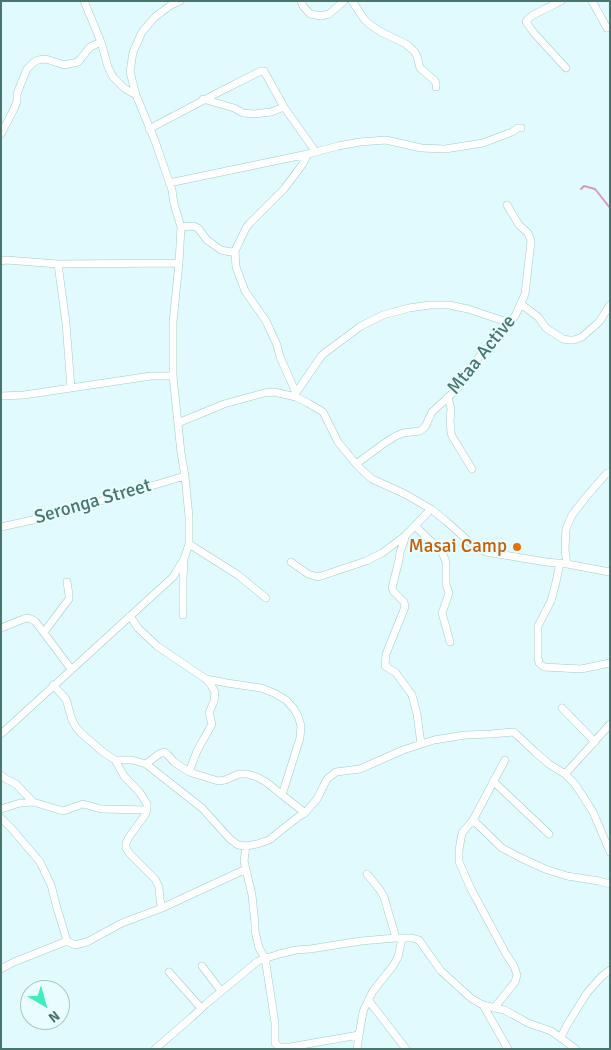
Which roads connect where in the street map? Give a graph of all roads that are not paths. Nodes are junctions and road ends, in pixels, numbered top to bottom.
1 (84, 1) edge
2 (180, 1) edge
3 (302, 1) edge
4 (344, 1) edge
5 (352, 1) edge
6 (561, 1) edge
7 (592, 1) edge
8 (173, 3) edge
9 (607, 28) dead end
10 (101, 42) junction
11 (566, 68) dead end
12 (436, 88) dead end
13 (136, 95) junction
14 (203, 99) junction
15 (284, 107) junction
16 (521, 128) dead end
17 (150, 129) junction
18 (1, 134) edge
19 (311, 152) junction
20 (169, 183) junction
21 (507, 205) dead end
22 (181, 227) junction
23 (235, 251) junction
24 (1, 261) edge
25 (179, 263) junction
26 (58, 264) junction
27 (521, 304) junction
28 (610, 305) edge
29 (510, 323) junction
30 (173, 376) junction
31 (71, 388) junction
32 (296, 395) junction
33 (1, 396) edge
34 (448, 396) junction
35 (178, 423) junction
36 (356, 464) junction
37 (472, 469) dead end
38 (610, 472) edge
39 (185, 476) junction
40 (431, 509) junction
41 (415, 526) junction
42 (1, 527) edge
43 (405, 536) junction
44 (189, 544) junction
45 (184, 559) junction
46 (291, 562) dead end
47 (563, 564) junction
48 (610, 572) edge
49 (67, 582) dead end
50 (266, 598) dead end
51 (183, 615) dead end
52 (130, 616) junction
53 (1, 628) edge
54 (44, 632) junction
55 (450, 642) dead end
56 (610, 663) edge
57 (71, 670) junction
58 (206, 679) junction
59 (54, 685) junction
60 (562, 708) dead end
61 (610, 724) edge
62 (1, 734) edge
63 (595, 742) junction
64 (421, 744) junction
65 (115, 760) junction
66 (505, 760) dead end
67 (146, 764) junction
68 (189, 772) junction
69 (565, 774) junction
70 (1, 775) edge
71 (494, 781) junction
72 (282, 794) junction
73 (33, 802) junction
74 (1, 809) edge
75 (147, 810) junction
76 (305, 813) junction
77 (1, 818) edge
78 (473, 820) junction
79 (549, 834) dead end
80 (246, 846) junction
81 (610, 852) edge
82 (246, 869) junction
83 (367, 874) dead end
84 (610, 884) edge
85 (162, 908) junction
86 (399, 938) junction
87 (67, 941) junction
88 (265, 958) junction
89 (202, 966) dead end
90 (1, 969) edge
91 (610, 970) edge
92 (169, 972) dead end
93 (221, 991) junction
94 (369, 1001) junction
95 (483, 1005) junction
96 (201, 1008) junction
97 (494, 1008) junction
98 (359, 1035) junction
99 (561, 1037) junction
100 (155, 1049) edge
101 (357, 1049) edge
102 (406, 1049) edge
103 (508, 1049) edge
104 (576, 1049) edge

1 - 10 street
2 - 8 street
3 - 4 street
5 - 12 street
6 - 11 street
7 - 9 street
8 - 13 street
10 - 13 street
10 - 18 street
13 - 17 street
14 - 15 street
14 - 15 street
14 - 17 street
15 - 19 street
16 - 19 street
17 - 20 street
19 - 20 street
19 - 23 street
20 - 22 street
21 - 27 street, Mtaa Active
22 - 23 street
22 - 25 street
23 - 32 street
24 - 26 street
25 - 26 street
25 - 30 street
26 - 31 street
27 - 28 street
27 - 29 street, Mtaa Active
29 - 32 street
29 - 34 street, Mtaa Active
30 - 31 street
30 - 35 street
31 - 33 street
32 - 35 street
32 - 36 street
34 - 36 street, Mtaa Active
34 - 37 street
35 - 39 street
36 - 40 street
38 - 47 street
39 - 42 street, Seronga Street
39 - 44 street
40 - 41 street
40 - 47 street
41 - 43 street
41 - 55 street
43 - 46 street
43 - 64 street
44 - 45 street
44 - 50 street
45 - 51 street
45 - 52 street
47 - 48 street
47 - 56 street
49 - 54 street
52 - 57 street
52 - 58 street
53 - 54 street
54 - 57 street
57 - 59 street
58 - 68 street
58 - 72 street
59 - 62 street
59 - 65 street
60 - 63 street
61 - 63 street
63 - 69 street
64 - 69 street
64 - 76 street
65 - 67 street
65 - 75 street
66 - 71 street
67 - 68 street
67 - 80 street
68 - 72 street
69 - 81 street
70 - 73 street
71 - 78 street
71 - 79 street
72 - 76 street
73 - 74 street
73 - 75 street
75 - 85 street
76 - 80 street
77 - 87 street
78 - 84 street
78 - 97 street
80 - 82 street
82 - 85 street
82 - 88 street
83 - 86 street
85 - 87 street
86 - 88 street
86 - 94 street
86 - 95 street
87 - 90 street
88 - 93 street
88 - 98 street
89 - 93 street
91 - 99 street
92 - 96 street
93 - 96 street
94 - 98 street
94 - 102 street
95 - 97 street
95 - 103 street
96 - 100 street
97 - 99 street
98 - 101 street
99 - 104 street

